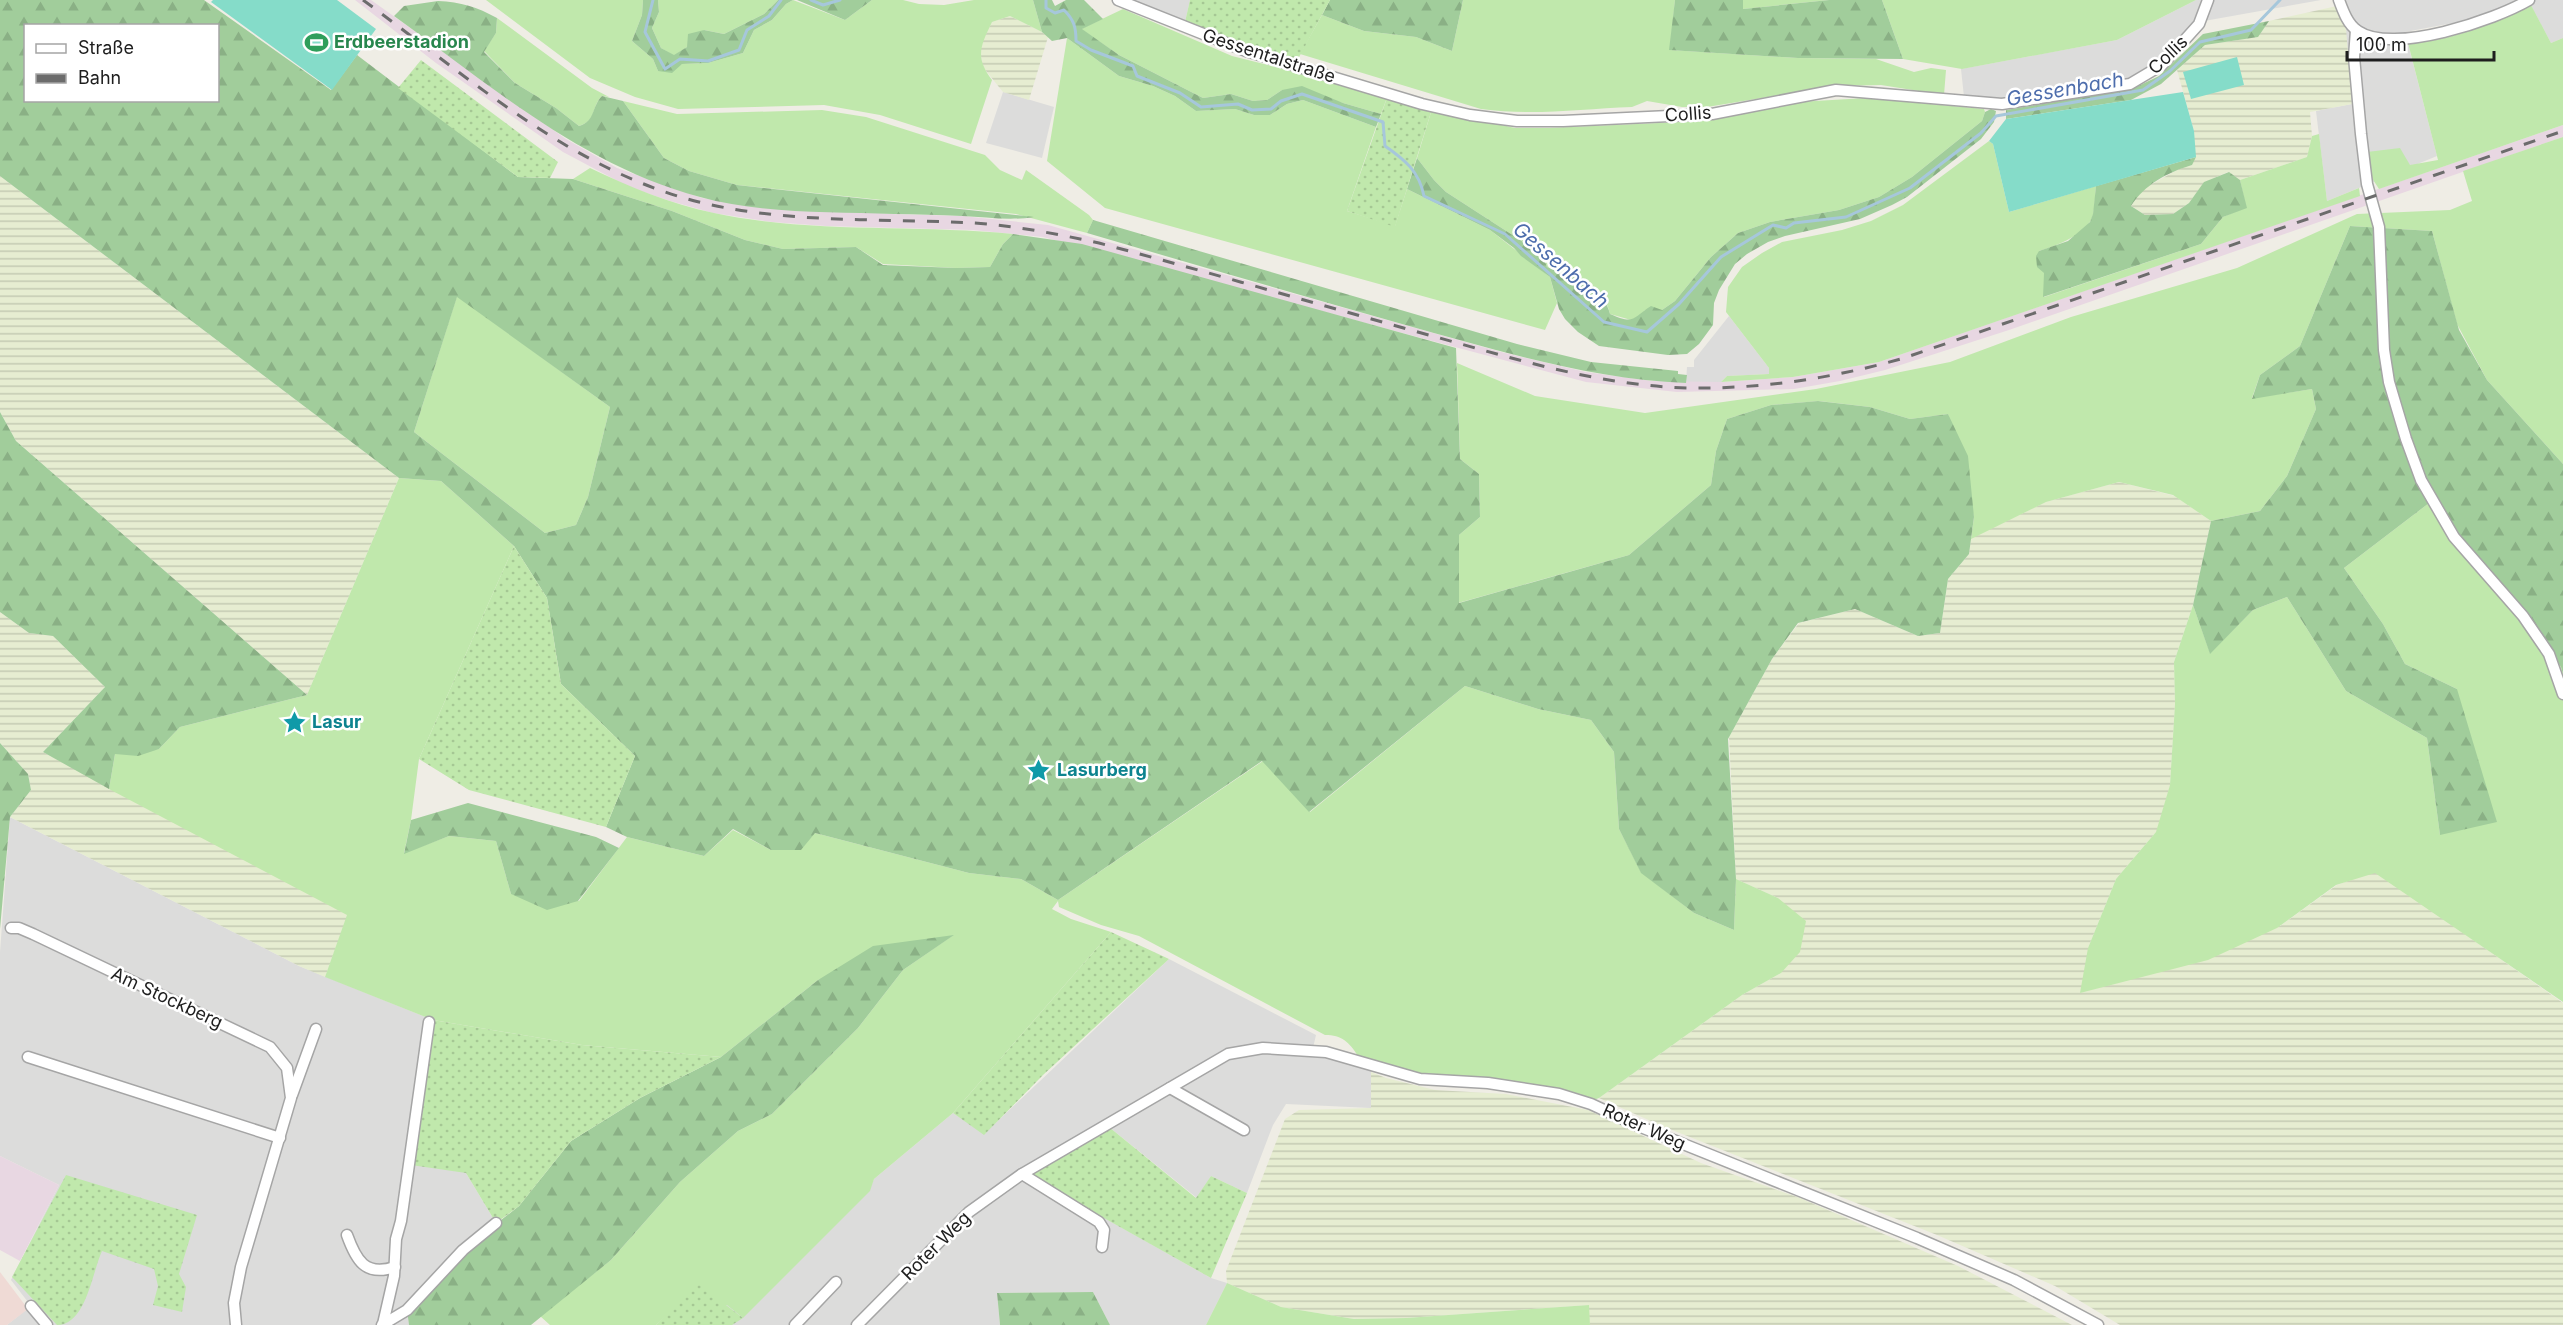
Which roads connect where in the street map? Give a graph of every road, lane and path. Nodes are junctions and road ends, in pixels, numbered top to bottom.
1 (1118, 0) edge
2 (2208, 0) edge
3 (2339, 0) edge
4 (2529, 0) edge
5 (2508, 5) edge
6 (2356, 30) junction
7 (1422, 104) joint
8 (2563, 694) edge
9 (11, 928) dead end
10 (429, 1022) dead end
11 (316, 1029) dead end
12 (28, 1057) dead end
13 (1170, 1088) junction
14 (291, 1098) junction
15 (1244, 1130) dead end
16 (280, 1138) junction
17 (1022, 1174) junction
18 (496, 1224) dead end
19 (347, 1235) dead end
20 (1102, 1247) dead end
21 (395, 1267) junction
22 (836, 1282) dead end
23 (32, 1306) dead end
24 (383, 1324) edge
25 (48, 1325) edge
26 (236, 1325) edge
27 (795, 1325) edge
28 (857, 1325) edge
29 (2098, 1325) edge

1 - 7 street, Gessentalstraße
2 - 7 street, Collis
3 - 6 street
4 - 5 street
5 - 6 street
6 - 8 street
9 - 14 street, Am Stockberg
10 - 21 street
11 - 14 street, Am Stockberg
12 - 16 street
13 - 15 street
13 - 17 street, Roter Weg
13 - 29 street, Roter Weg
14 - 16 street, Am Stockberg
16 - 26 street, Am Stockberg
17 - 20 street
17 - 28 street, Roter Weg
18 - 24 street
19 - 21 street
21 - 24 street
22 - 27 street
23 - 25 street

